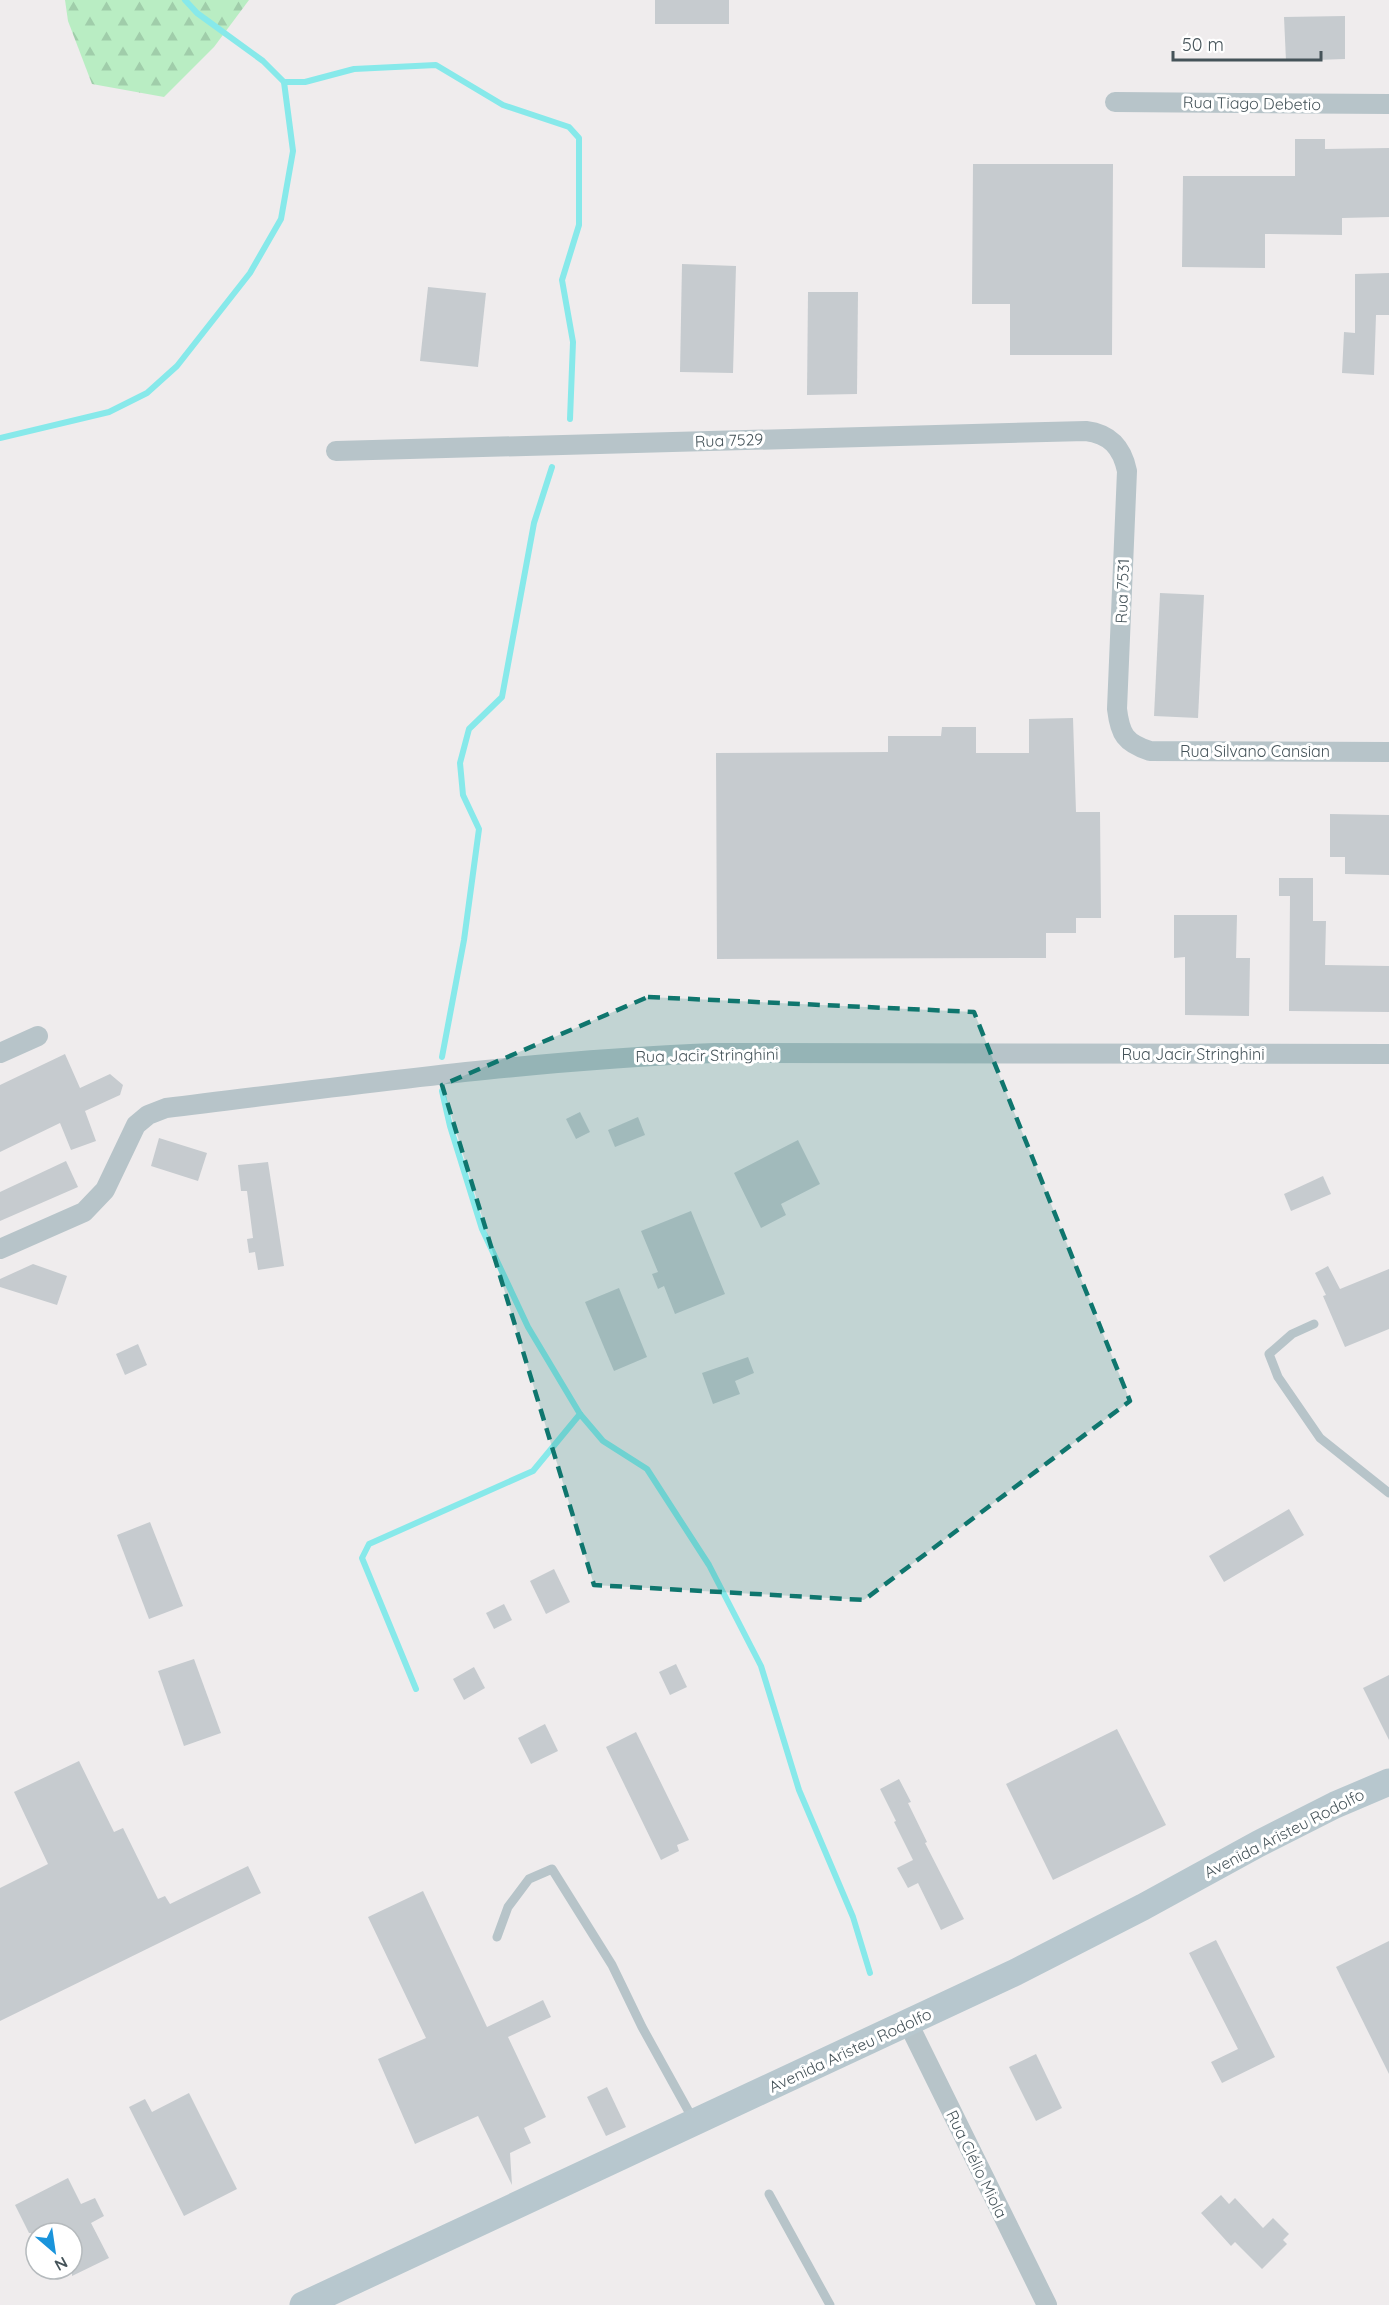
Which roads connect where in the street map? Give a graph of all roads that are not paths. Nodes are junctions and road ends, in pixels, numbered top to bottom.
1 (1115, 102) dead end
2 (1389, 104) edge
3 (1118, 445) joint
4 (336, 451) dead end
5 (1125, 738) joint
6 (1389, 752) edge
7 (38, 1036) dead end
8 (0, 1053) edge
9 (1389, 1054) edge
10 (0, 1249) edge
11 (1314, 1324) dead end
12 (1389, 1493) edge
13 (1389, 1782) edge
14 (497, 1937) dead end
15 (908, 2023) junction
16 (695, 2123) junction
17 (769, 2194) dead end
18 (303, 2305) edge
19 (830, 2305) edge
20 (1047, 2305) edge

1 - 2 street, Rua Tiago Debetio
3 - 4 street, Rua 7529
3 - 5 street, Rua 7531
5 - 6 street, Rua Silvano Cansian
7 - 8 street
9 - 10 street, Rua Jacir Stringhini
11 - 12 lane
13 - 15 street, Avenida Aristeu Rodolfo
14 - 16 lane
15 - 16 street, Avenida Aristeu Rodolfo
15 - 20 street, Rua Clélio Miola
16 - 18 street, Avenida Aristeu Rodolfo
17 - 19 lane

